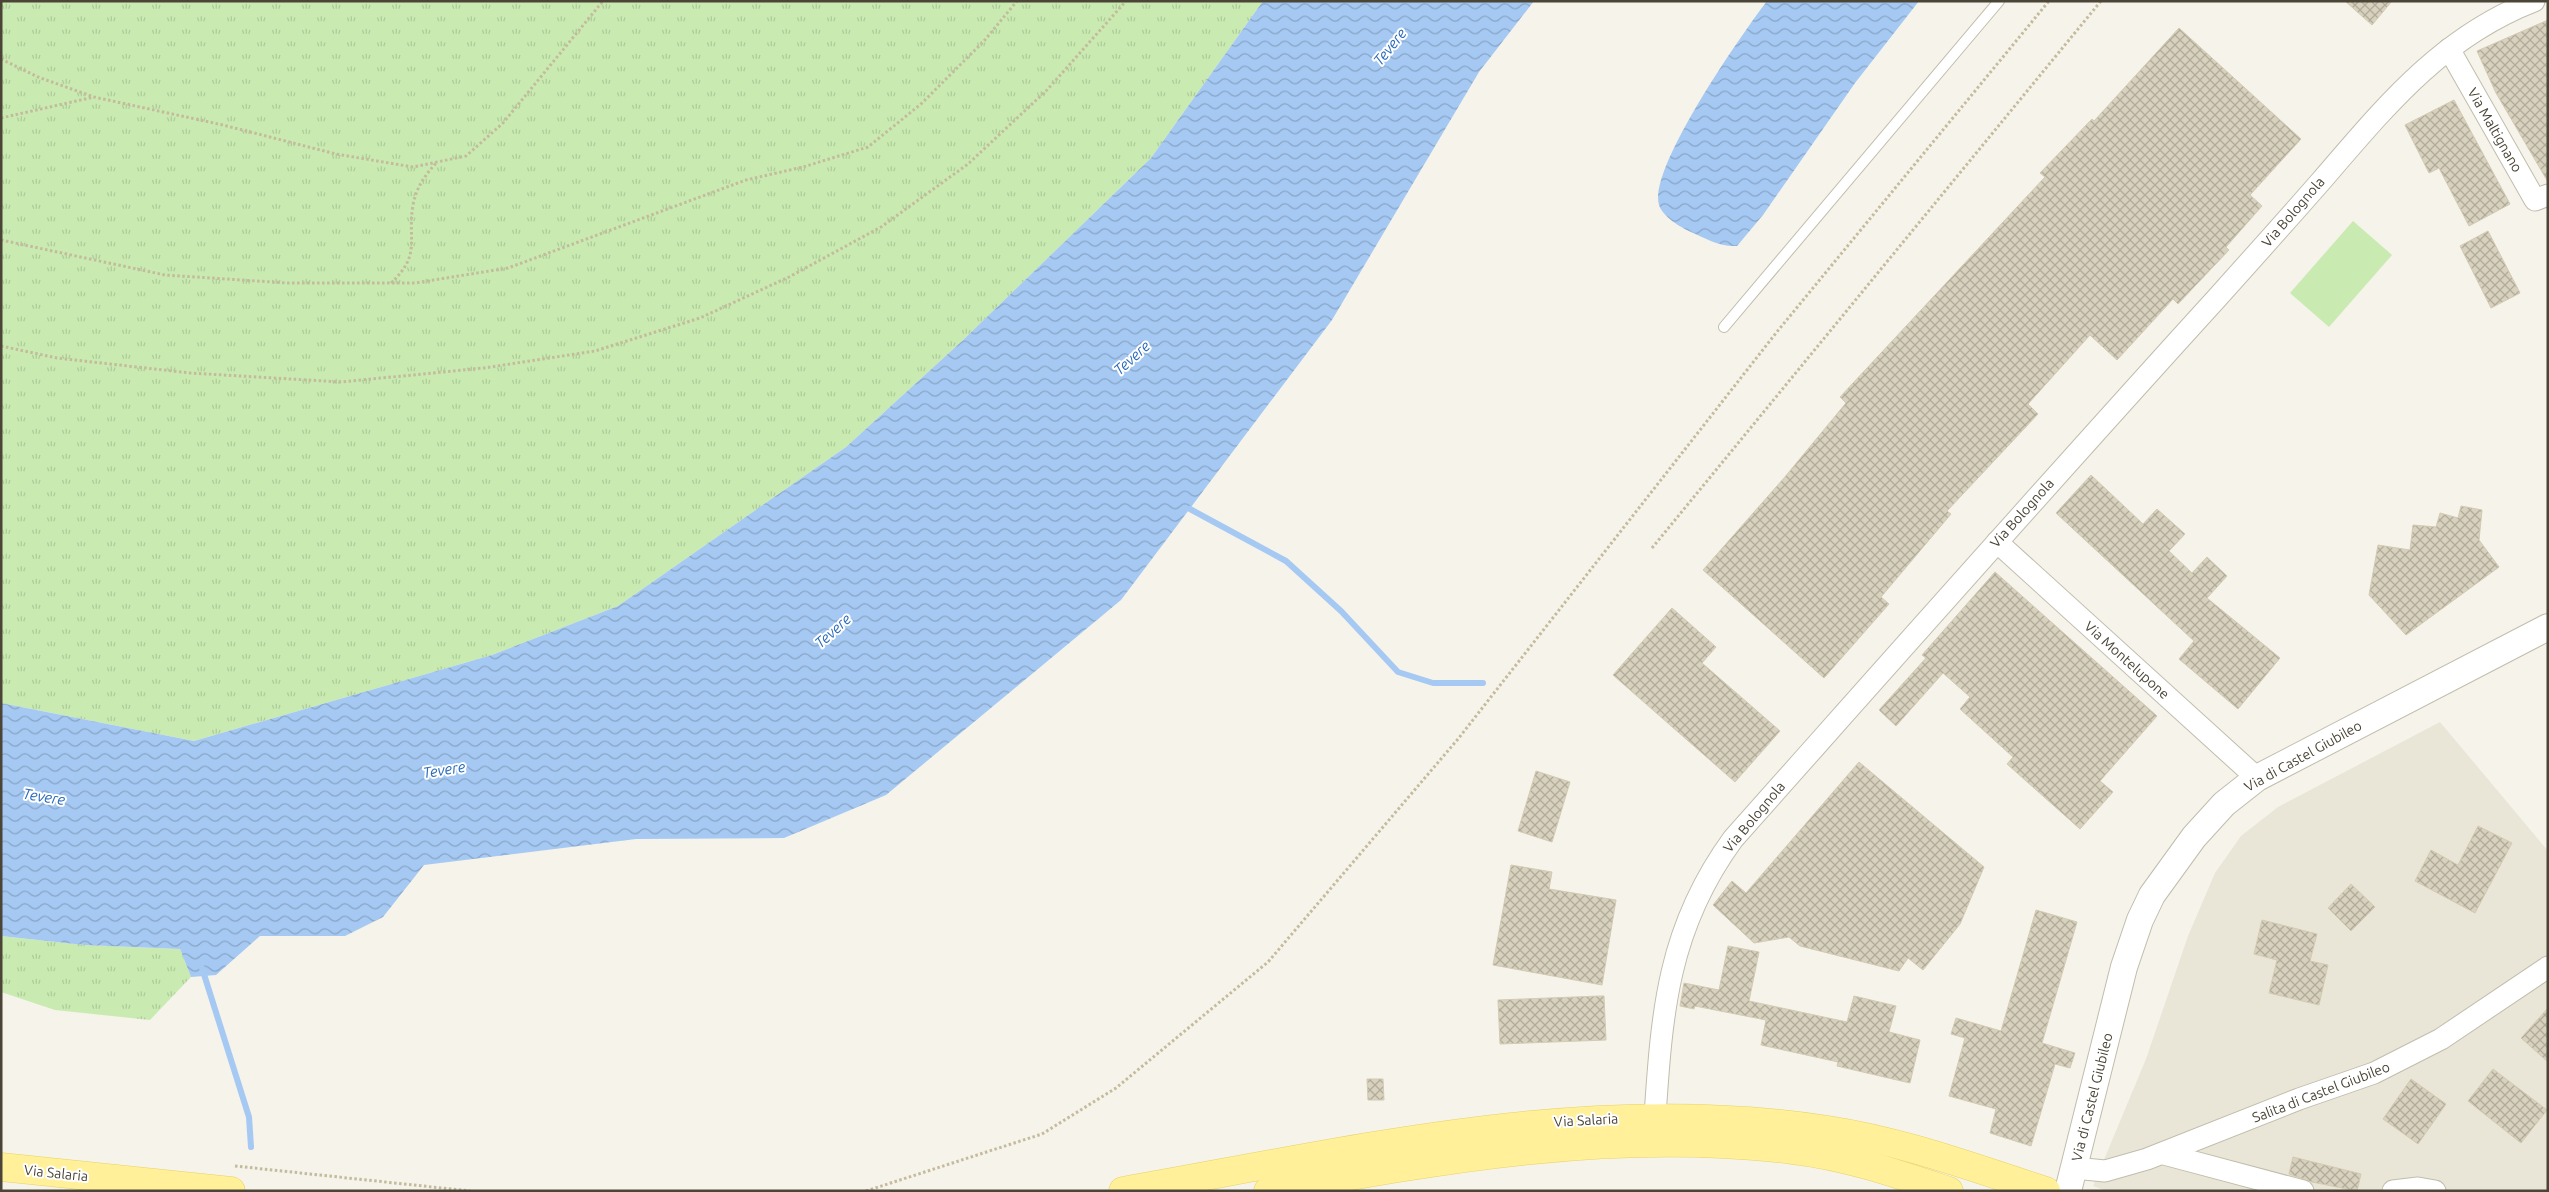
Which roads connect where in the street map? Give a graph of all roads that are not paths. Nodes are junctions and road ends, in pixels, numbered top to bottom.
1 (1999, 1) edge
2 (2534, 1) edge
3 (2449, 48) junction
4 (2548, 195) edge
5 (1724, 328) dead end
6 (1997, 542) junction
7 (2548, 627) edge
8 (2257, 778) junction
9 (2548, 967) edge
10 (1654, 1116) junction
11 (2164, 1154) junction
12 (1, 1167) edge
13 (2071, 1179) edge
14 (231, 1191) edge
15 (1123, 1191) edge
16 (1268, 1191) edge
17 (1949, 1191) edge
18 (2046, 1191) edge
19 (2303, 1191) edge
20 (2393, 1191) edge
21 (2435, 1191) edge

1 - 5 lane
2 - 3 street, Via Bolognola
3 - 4 street, Via Maltignano
3 - 6 street, Via Bolognola
6 - 8 street, Via Montelupone
6 - 10 street, Via Bolognola
7 - 8 street, Via di Castel Giubileo
8 - 13 street, Via di Castel Giubileo
9 - 11 street, Salita di Castel Giubileo
10 - 15 main road, Via Salaria
10 - 18 main road, Via Salaria
11 - 13 street, Salita di Castel Giubileo
11 - 19 street
12 - 14 main road, Via Salaria
16 - 17 main road, Via Salaria
20 - 21 street

